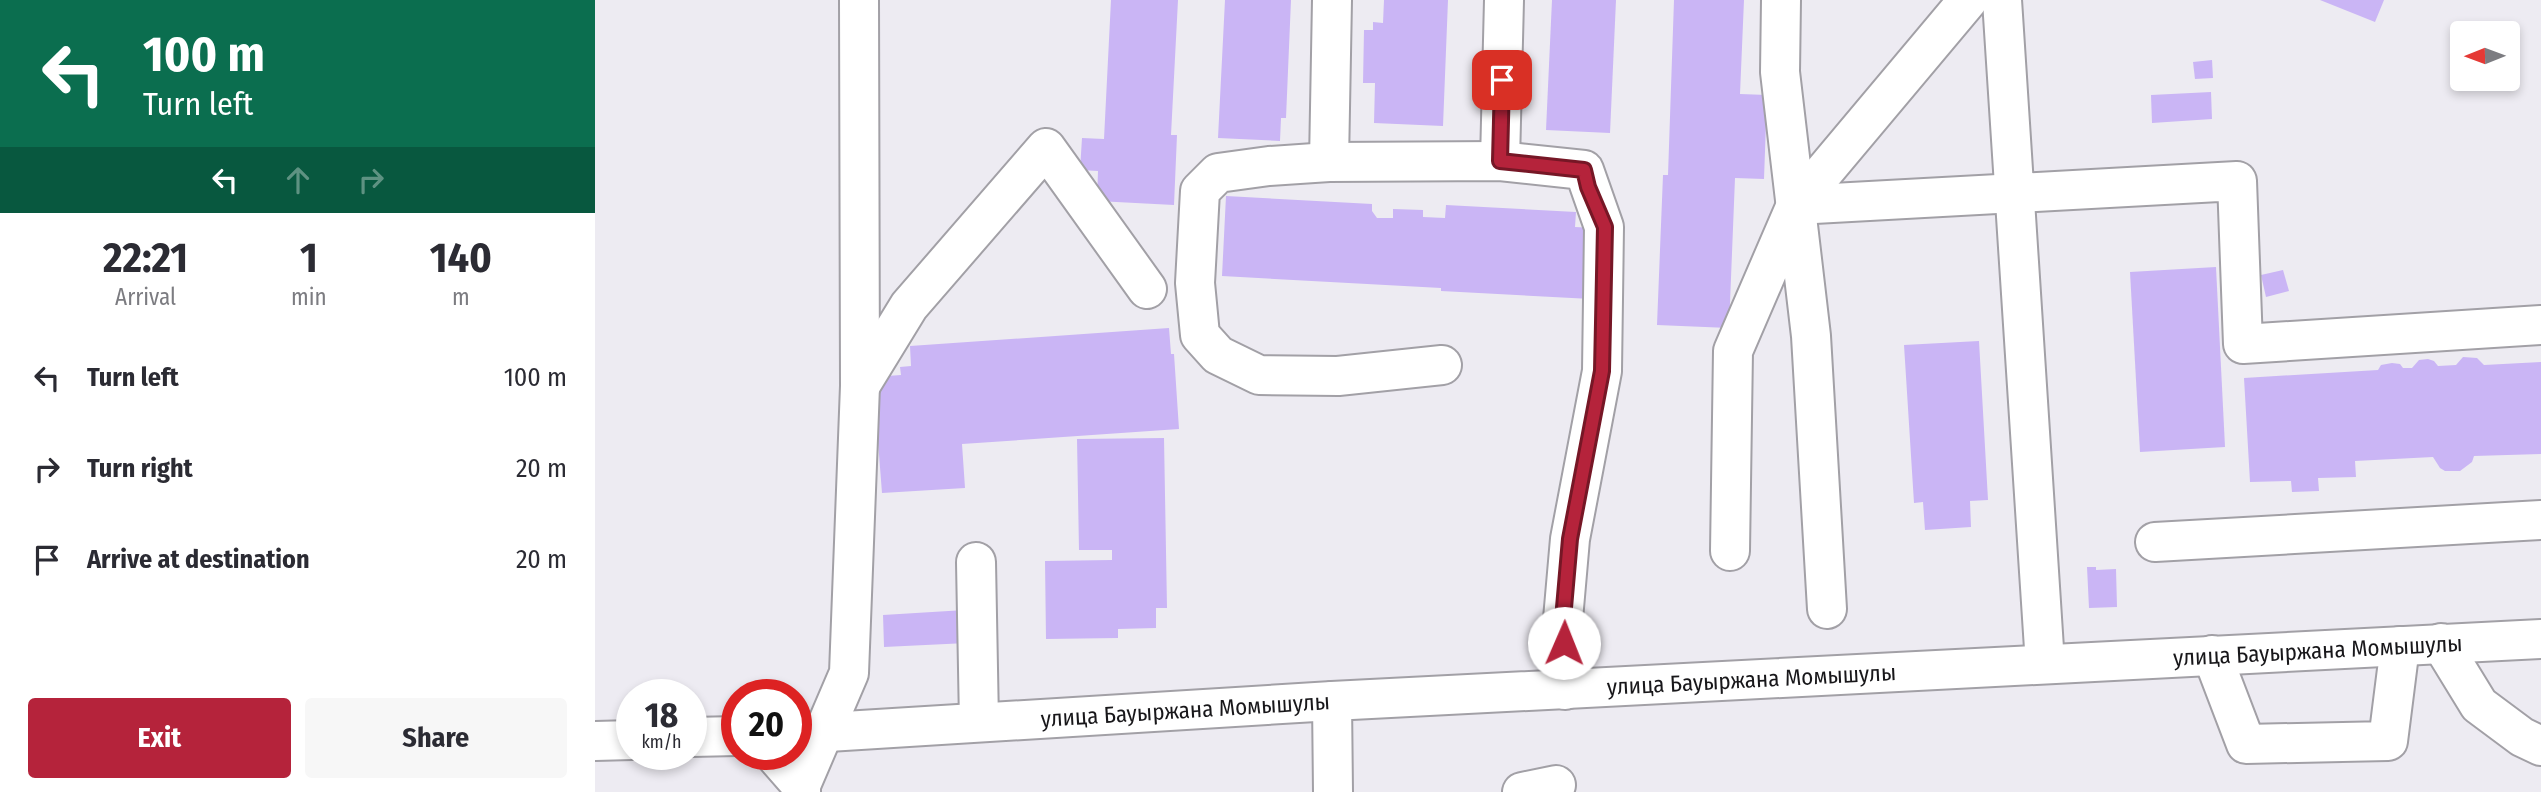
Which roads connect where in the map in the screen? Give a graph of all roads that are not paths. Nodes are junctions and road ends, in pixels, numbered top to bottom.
1 (859, 0) edge
2 (1332, 0) edge
3 (1504, 0) edge
4 (1781, 0) edge
5 (1968, 0) edge
6 (2002, 0) edge
7 (1500, 161) junction
8 (1329, 162) junction
9 (2014, 195) junction
10 (1796, 205) junction
11 (1147, 289) dead end
12 (2541, 325) edge
13 (1442, 365) dead end
14 (860, 386) junction
15 (2541, 520) edge
16 (2155, 542) dead end
17 (1730, 551) dead end
18 (976, 562) dead end
19 (1827, 609) dead end
20 (2541, 639) edge
21 (2441, 643) junction
22 (2400, 646) junction
23 (2212, 655) junction
24 (2045, 664) junction
25 (1565, 690) junction
26 (1332, 701) junction
27 (979, 722) junction
28 (812, 731) edge
29 (812, 734) edge
30 (616, 740) edge
31 (595, 741) edge
32 (2541, 746) edge
33 (786, 770) edge
34 (804, 770) edge
35 (801, 789) edge
36 (1333, 792) edge

1 - 14 street
2 - 8 street
3 - 7 street
4 - 10 street
5 - 10 street
6 - 9 street
7 - 8 street
7 - 25 street
8 - 13 street
9 - 10 street
9 - 12 street
9 - 24 street
10 - 17 street
10 - 19 street
11 - 14 street
14 - 28 street
15 - 16 street
18 - 27 street
20 - 21 street, улица Бауыржана Момышулы
21 - 22 street, улица Бауыржана Момышулы
21 - 32 street
22 - 23 street, улица Бауыржана Момышулы
22 - 23 street
23 - 24 street, улица Бауыржана Момышулы
24 - 25 street, улица Бауыржана Момышулы
25 - 26 street, улица Бауыржана Момышулы
26 - 27 street, улица Бауыржана Момышулы
26 - 36 street
27 - 29 street, улица Бауыржана Момышулы
30 - 31 street
33 - 35 street
34 - 35 street

